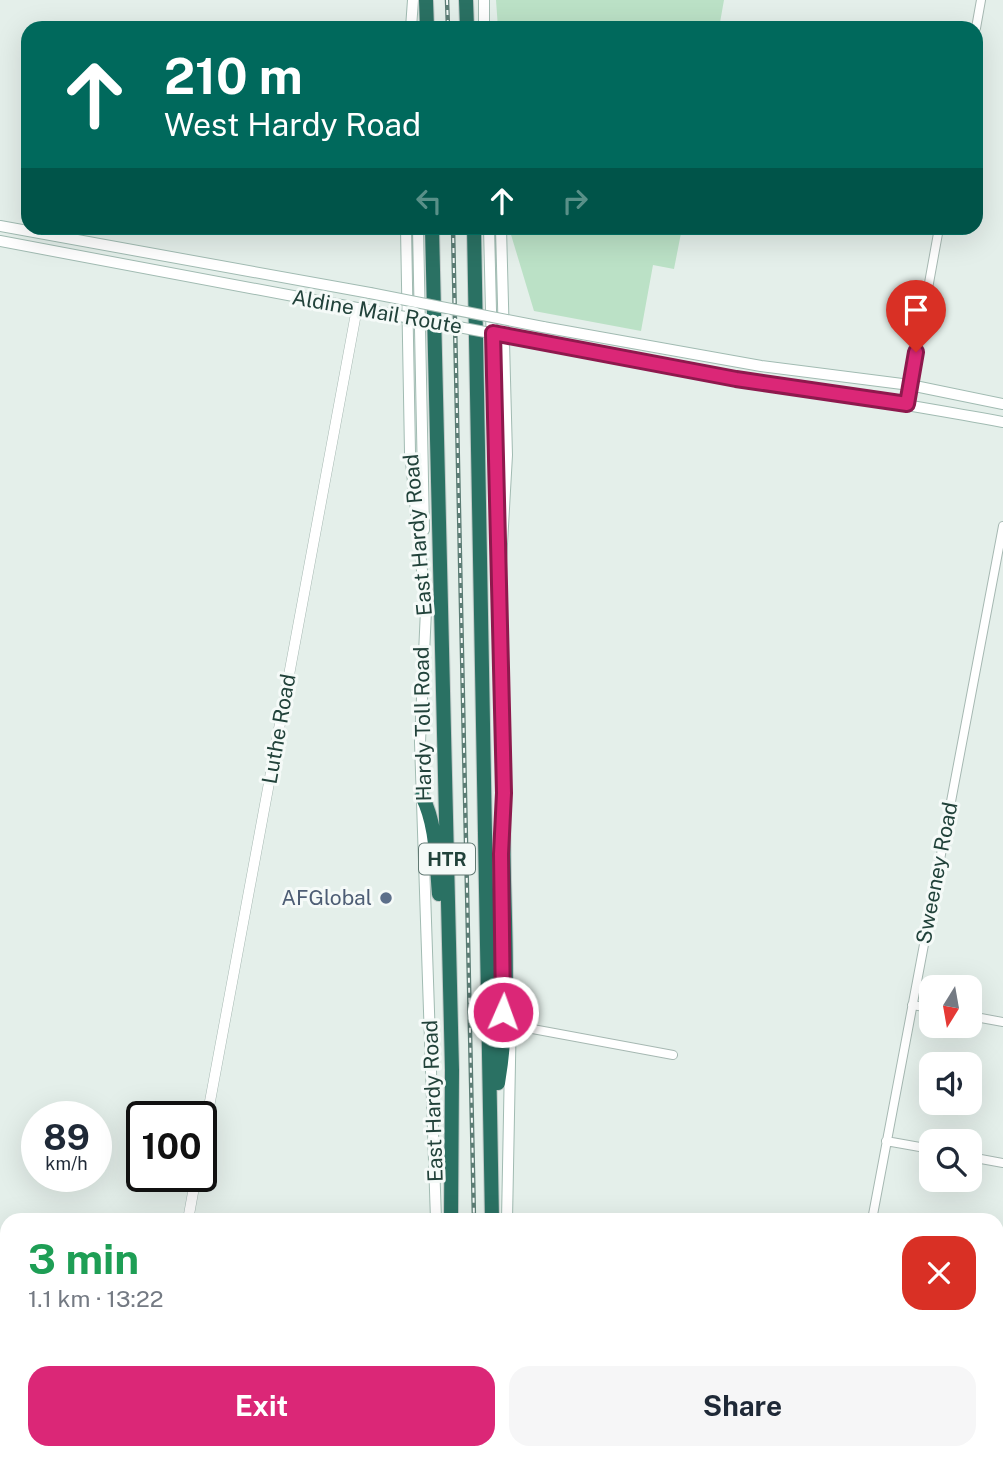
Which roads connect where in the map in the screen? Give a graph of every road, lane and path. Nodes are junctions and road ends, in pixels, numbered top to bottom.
1 (413, 0) edge
2 (426, 0) edge
3 (466, 0) edge
4 (484, 0) edge
5 (981, 0) edge
6 (413, 21) edge
7 (427, 21) edge
8 (467, 21) edge
9 (484, 21) edge
10 (977, 21) edge
11 (0, 226) edge
12 (21, 230) edge
13 (47, 235) edge
14 (406, 235) edge
15 (423, 235) edge
16 (423, 235) edge
17 (474, 235) edge
18 (489, 235) edge
19 (501, 235) edge
20 (938, 235) edge
21 (0, 241) edge
22 (109, 247) junction
23 (106, 262) junction
24 (233, 268) junction
25 (230, 286) junction
26 (421, 303) junction
27 (356, 308) junction
28 (493, 317) junction
29 (422, 319) junction
30 (493, 333) junction
31 (653, 346) junction
32 (653, 364) junction
33 (795, 370) junction
34 (910, 385) junction
35 (794, 388) junction
36 (907, 404) junction
37 (1003, 404) edge
38 (1003, 422) edge
39 (1003, 526) edge
40 (426, 610) junction
41 (498, 615) junction
42 (504, 793) junction
43 (422, 796) junction
44 (912, 1005) junction
45 (919, 1006) edge
46 (982, 1018) edge
47 (1003, 1022) edge
48 (511, 1025) junction
49 (673, 1055) dead end
50 (210, 1101) edge
51 (492, 1122) junction
52 (886, 1141) junction
53 (919, 1147) edge
54 (982, 1159) edge
55 (1003, 1163) edge
56 (193, 1192) edge
57 (189, 1213) edge
58 (436, 1213) edge
59 (450, 1213) edge
60 (450, 1213) edge
61 (492, 1213) edge
62 (507, 1213) edge
63 (873, 1213) edge

1 - 6 main road
2 - 7 highway
3 - 8 highway
4 - 9 main road
5 - 10 street
11 - 12 main road, Aldine Mail Route
13 - 22 main road, Aldine Mail Route
14 - 40 main road, East Hardy Road
15 - 26 main road
16 - 59 highway, Hardy Toll Road / HTR
17 - 51 highway, HTR
18 - 28 main road
19 - 41 main road
20 - 34 street
21 - 23 main road, Aldine Mail Route
22 - 23 main road
22 - 24 main road, Aldine Mail Route
23 - 25 main road, Aldine Mail Route
24 - 25 main road
24 - 26 main road, Aldine Mail Route, bridge
25 - 27 main road, Aldine Mail Route
26 - 28 main road, Aldine Mail Route, bridge
26 - 29 main road, bridge
27 - 29 main road, Aldine Mail Route, bridge
27 - 50 street, Luthe Road
28 - 30 main road, bridge
28 - 31 main road, Aldine Mail Route, bridge
29 - 30 main road, Aldine Mail Route, bridge
29 - 40 main road
30 - 32 main road, Aldine Mail Route, bridge
30 - 41 main road
31 - 32 main road
31 - 33 main road, Aldine Mail Route
32 - 35 main road, Aldine Mail Route
33 - 34 main road, Aldine Mail Route
33 - 35 main road
34 - 36 street
34 - 37 main road, Aldine Mail Route
35 - 36 main road, Aldine Mail Route
36 - 38 main road, Aldine Mail Route
39 - 44 street, Sweeney Road
40 - 43 main road, East Hardy Road
41 - 42 main road
42 - 48 main road
42 - 51 highway
43 - 58 main road, East Hardy Road
43 - 60 highway
44 - 45 street
44 - 52 street, Sweeney Road
46 - 47 street
48 - 49 street
48 - 62 main road
51 - 61 highway, HTR
52 - 53 street
52 - 63 street, Sweeney Road
54 - 55 street
56 - 57 street

